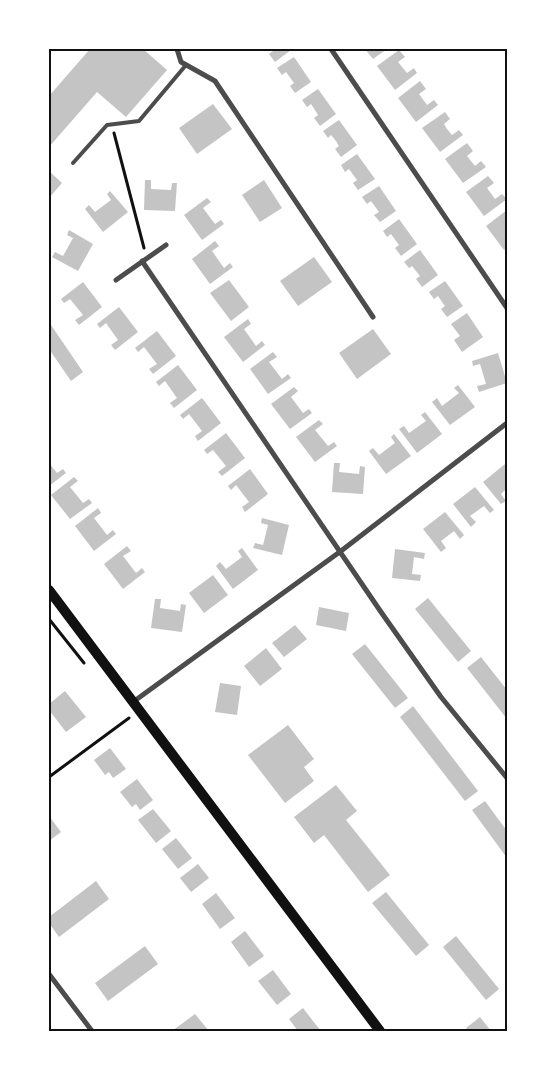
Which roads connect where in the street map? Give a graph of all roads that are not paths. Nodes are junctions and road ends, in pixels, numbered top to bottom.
1 (178, 49) edge
2 (331, 49) edge
3 (186, 65) junction
4 (73, 163) dead end
5 (166, 245) dead end
6 (144, 260) junction
7 (116, 280) dead end
8 (507, 308) edge
9 (373, 317) dead end
10 (507, 423) edge
11 (341, 550) junction
12 (49, 590) edge
13 (136, 706) junction
14 (507, 778) edge
15 (49, 974) edge
16 (92, 1031) edge
17 (380, 1031) edge

1 - 3 street
2 - 8 street
3 - 4 lane
3 - 9 street
5 - 6 street
6 - 7 street
6 - 11 street
10 - 11 street
11 - 13 street
11 - 14 street
12 - 13 main road
13 - 17 main road
15 - 16 street

